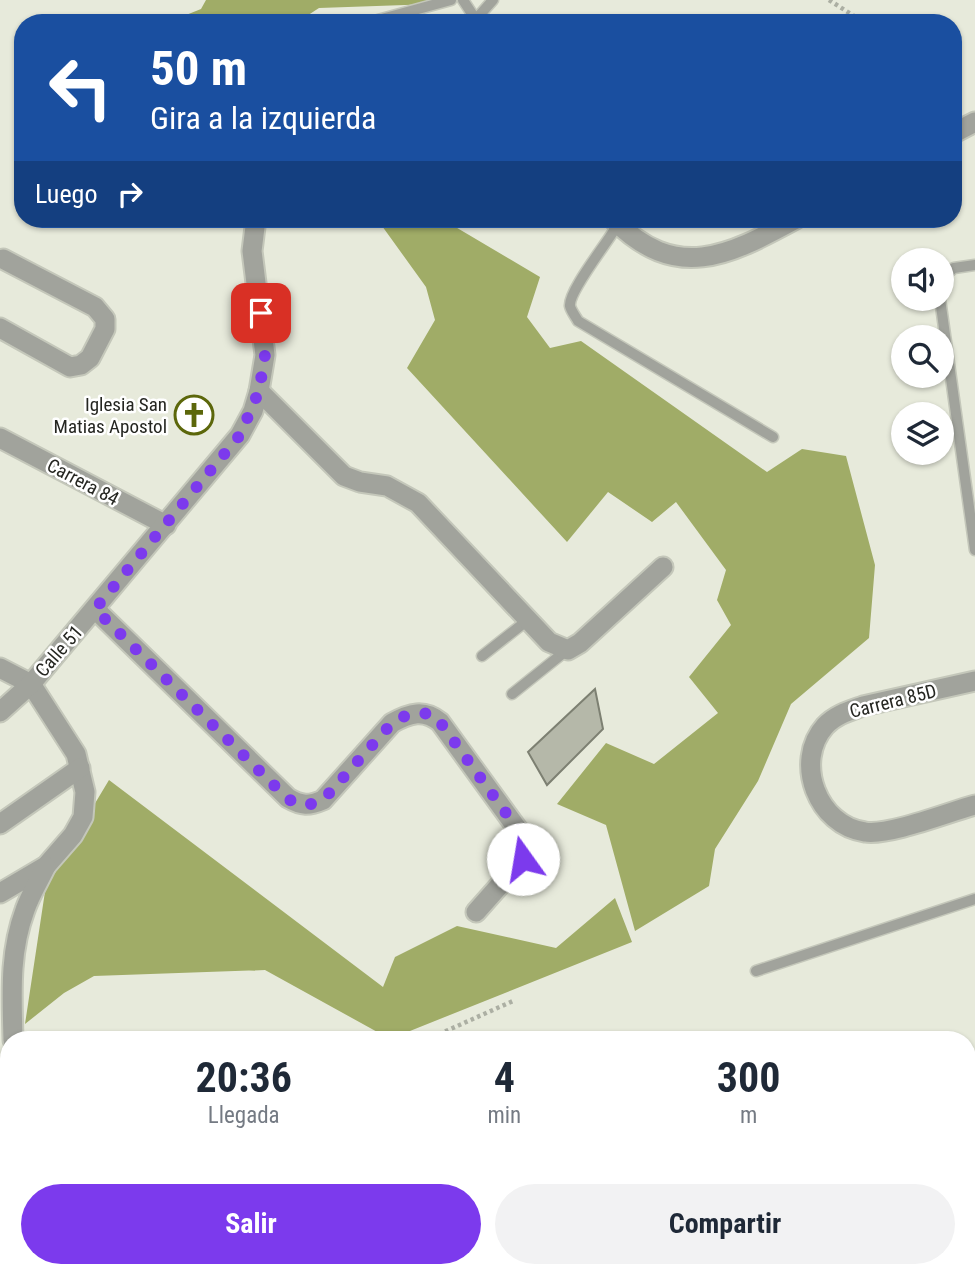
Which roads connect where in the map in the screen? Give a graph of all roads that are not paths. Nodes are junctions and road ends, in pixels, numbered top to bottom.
1 (451, 0) edge
2 (494, 0) edge
3 (400, 14) edge
4 (482, 14) edge
5 (255, 228) edge
6 (613, 228) edge
7 (624, 228) edge
8 (780, 228) edge
9 (3, 259) dead end
10 (975, 265) edge
11 (954, 268) edge
12 (942, 311) edge
13 (0, 328) edge
14 (259, 391) junction
15 (773, 437) dead end
16 (0, 438) edge
17 (166, 526) junction
18 (975, 550) edge
19 (663, 566) dead end
20 (95, 609) junction
21 (529, 619) junction
22 (568, 650) junction
23 (482, 656) dead end
24 (0, 668) edge
25 (975, 681) edge
26 (31, 684) junction
27 (512, 694) dead end
28 (0, 712) edge
29 (80, 768) junction
30 (975, 805) edge
31 (0, 824) edge
32 (46, 866) junction
33 (0, 892) edge
34 (975, 899) edge
35 (25, 909) junction
36 (476, 912) dead end
37 (0, 942) edge
38 (756, 971) dead end
39 (13, 1031) edge

1 - 3 lane
2 - 4 lane
5 - 14 street, Calle 51
6 - 15 lane
7 - 8 street
9 - 13 street
10 - 11 lane
12 - 18 lane
14 - 17 street, Calle 51
14 - 21 street
16 - 17 street, Carrera 84
17 - 20 street, Calle 51
19 - 22 street
20 - 26 street, Calle 51
20 - 36 street
21 - 22 street
21 - 23 lane
22 - 27 lane
24 - 26 street
25 - 30 street, Carrera 85D
26 - 28 street, Calle 51
26 - 29 street
29 - 31 street
29 - 32 street
32 - 33 street
32 - 35 street
34 - 38 lane
35 - 37 street
35 - 39 street

